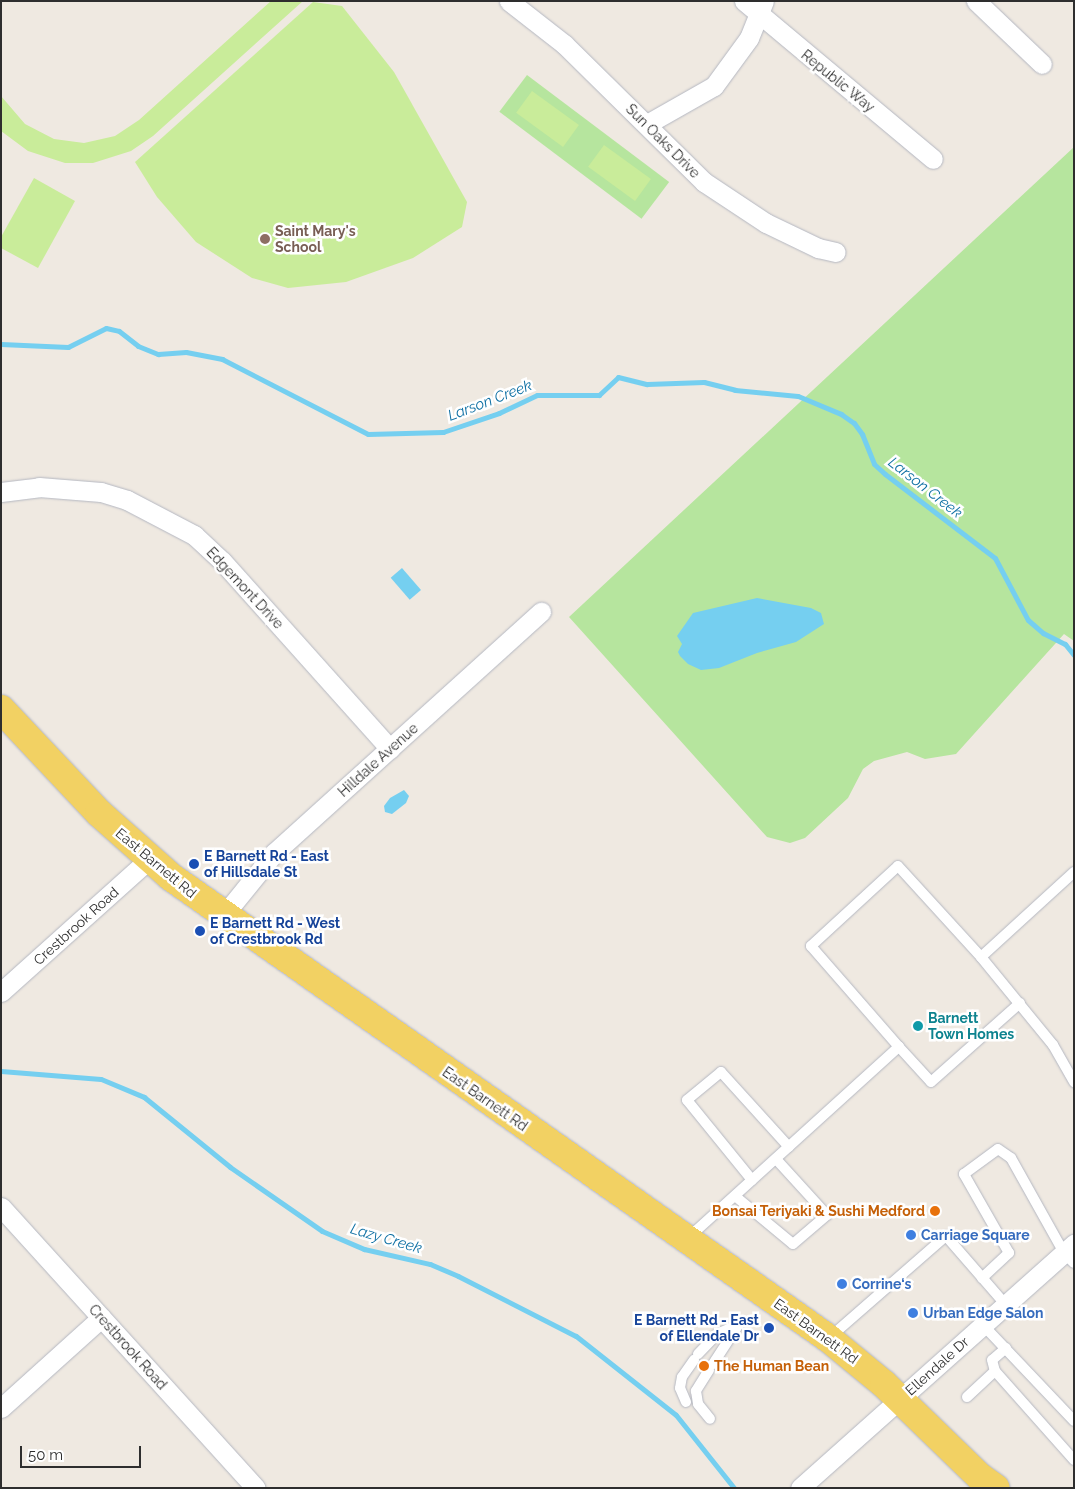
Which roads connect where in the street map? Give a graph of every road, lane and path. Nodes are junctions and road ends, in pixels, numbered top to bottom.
1 (509, 1) edge
2 (744, 1) edge
3 (976, 1) edge
4 (760, 8) edge
5 (1042, 64) dead end
6 (647, 124) junction
7 (933, 159) dead end
8 (836, 252) dead end
9 (1, 492) edge
10 (541, 612) dead end
11 (1, 709) edge
12 (390, 749) junction
13 (149, 859) junction
14 (1074, 872) edge
15 (223, 916) junction
16 (981, 957) junction
17 (1, 992) edge
18 (1020, 1003) junction
19 (899, 1047) junction
20 (1074, 1082) edge
21 (789, 1147) junction
22 (776, 1158) junction
23 (752, 1180) junction
24 (734, 1196) junction
25 (1, 1207) edge
26 (687, 1239) junction
27 (1070, 1254) edge
28 (982, 1278) junction
29 (1006, 1305) junction
30 (101, 1318) junction
31 (983, 1325) junction
32 (828, 1338) junction
33 (1006, 1348) junction
34 (995, 1371) junction
35 (966, 1397) dead end
36 (901, 1398) junction
37 (686, 1402) dead end
38 (1, 1408) edge
39 (710, 1418) dead end
40 (1074, 1421) edge
41 (1074, 1460) edge
42 (987, 1484) edge
43 (256, 1488) edge
44 (800, 1488) edge

1 - 6 street, Sun Oaks Drive
2 - 4 street, Republic Way
3 - 5 street
4 - 6 street
4 - 7 street, Republic Way
6 - 8 street, Sun Oaks Drive
9 - 12 street, Edgemont Drive
10 - 12 street, Hilldale Avenue
11 - 13 main road, East Barnett Rd
12 - 15 street, Hilldale Avenue
13 - 15 main road, East Barnett Rd
13 - 17 street, Crestbrook Road
14 - 16 lane
15 - 26 main road, East Barnett Rd
16 - 18 lane
16 - 19 lane
18 - 19 lane
18 - 20 lane
19 - 21 lane
21 - 22 lane
21 - 23 lane
22 - 23 lane
22 - 24 lane
23 - 24 lane
24 - 26 lane
25 - 30 street, Crestbrook Road
26 - 32 main road, East Barnett Rd
27 - 28 lane
27 - 29 street, Ellendale Dr
28 - 29 lane
28 - 32 lane
29 - 31 street, Ellendale Dr
30 - 38 street
30 - 43 street, Crestbrook Road
31 - 33 lane
31 - 36 street, Ellendale Dr
32 - 36 main road, East Barnett Rd
33 - 34 lane
33 - 40 lane
34 - 35 lane
34 - 41 lane
36 - 42 main road, East Barnett Rd
36 - 44 street, Ellendale Dr
37 - 39 lane

